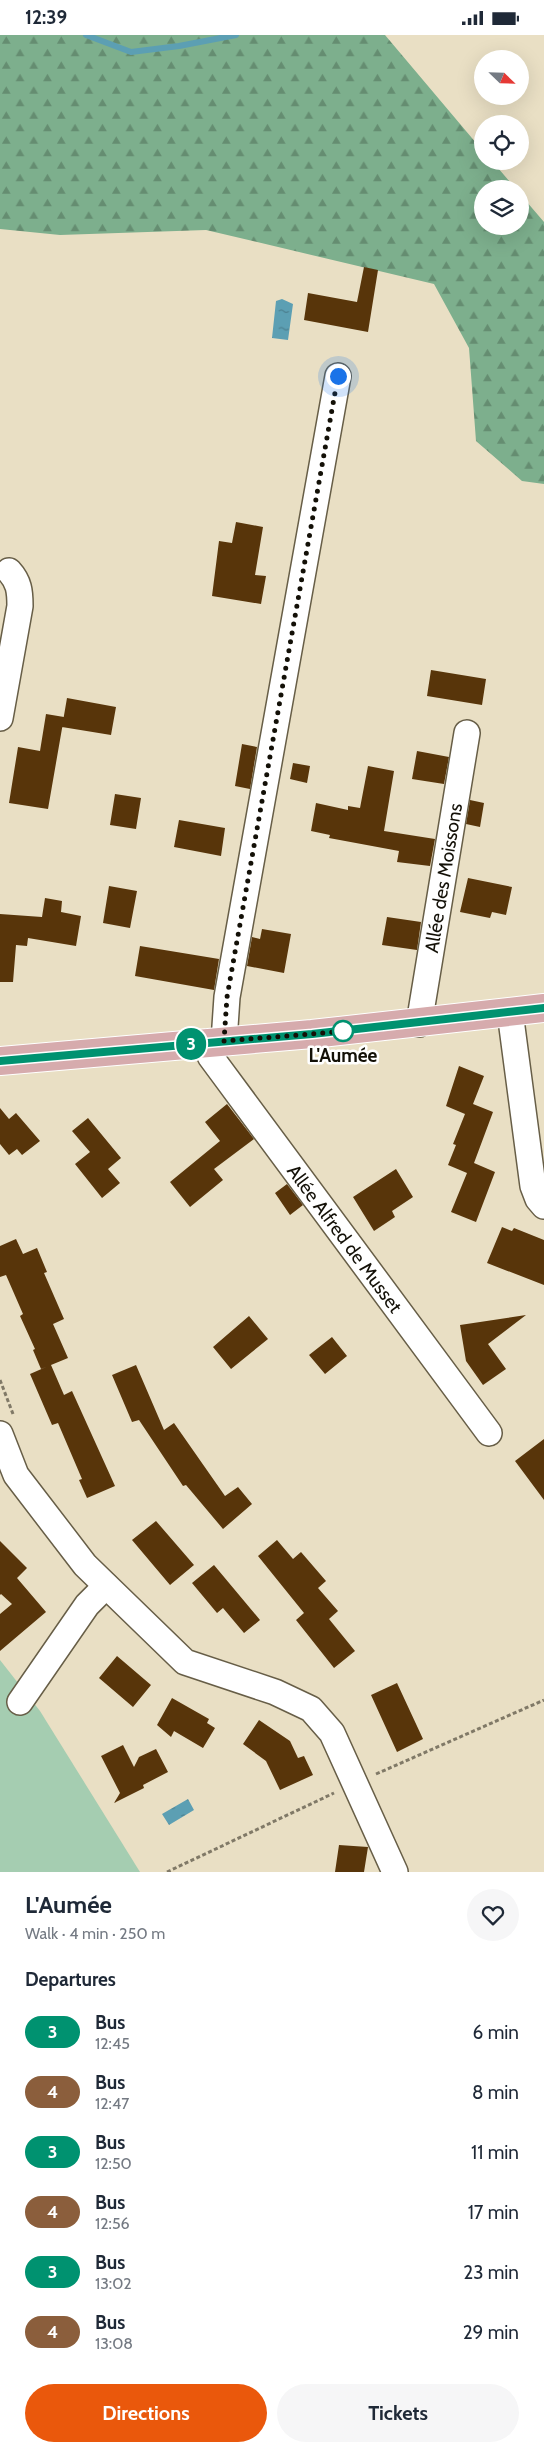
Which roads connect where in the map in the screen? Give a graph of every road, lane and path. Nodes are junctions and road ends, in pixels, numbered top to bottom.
1 (338, 376) dead end
2 (9, 571) dead end
3 (0, 718) edge
4 (467, 733) dead end
5 (544, 1008) edge
6 (510, 1012) junction
7 (418, 1024) junction
8 (217, 1041) junction
9 (0, 1061) edge
10 (544, 1205) edge
11 (0, 1380) edge
12 (7, 1425) edge
13 (489, 1433) dead end
14 (106, 1586) junction
15 (20, 1702) dead end
16 (395, 1872) edge

1 - 8 street, Allée Alfred de Musset
2 - 3 street
4 - 7 street, Allée des Moissons
5 - 6 main road
6 - 7 main road
6 - 10 street
7 - 8 main road
8 - 9 main road
8 - 13 street, Allée Alfred de Musset
11 - 12 path
12 - 14 street
14 - 15 street
14 - 16 street

